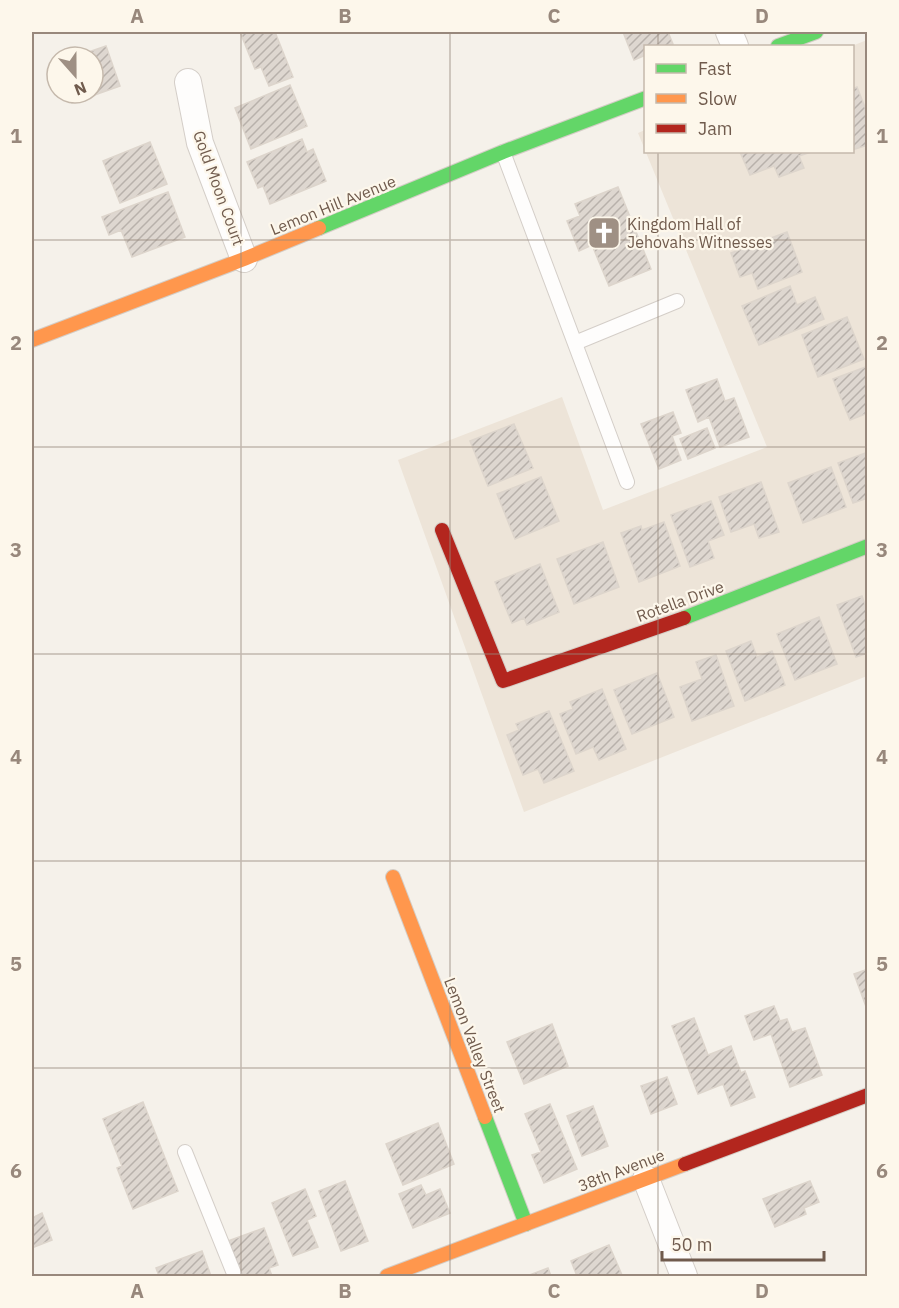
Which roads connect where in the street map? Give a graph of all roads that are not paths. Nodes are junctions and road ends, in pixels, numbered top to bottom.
1 (816, 32) edge
2 (781, 45) edge
3 (188, 82) dead end
4 (644, 98) edge
5 (503, 152) junction
6 (244, 259) junction
7 (677, 302) dead end
8 (32, 340) edge
9 (575, 343) junction
10 (627, 482) dead end
11 (442, 530) dead end
12 (867, 546) edge
13 (393, 877) dead end
14 (867, 1095) edge
15 (185, 1152) dead end
16 (646, 1179) junction
17 (526, 1224) junction
18 (235, 1276) edge
19 (387, 1276) edge
20 (684, 1276) edge

1 - 2 street
3 - 6 street, Gold Moon Court
4 - 5 street, Lemon Hill Avenue
5 - 6 street, Lemon Hill Avenue
5 - 9 lane
6 - 8 street, Lemon Hill Avenue
7 - 9 lane
9 - 10 lane
11 - 12 street, Rotella Drive
13 - 17 street, Lemon Valley Street
14 - 16 street, 38th Avenue
15 - 18 lane
16 - 17 street, 38th Avenue
16 - 20 street
17 - 19 street, 38th Avenue

